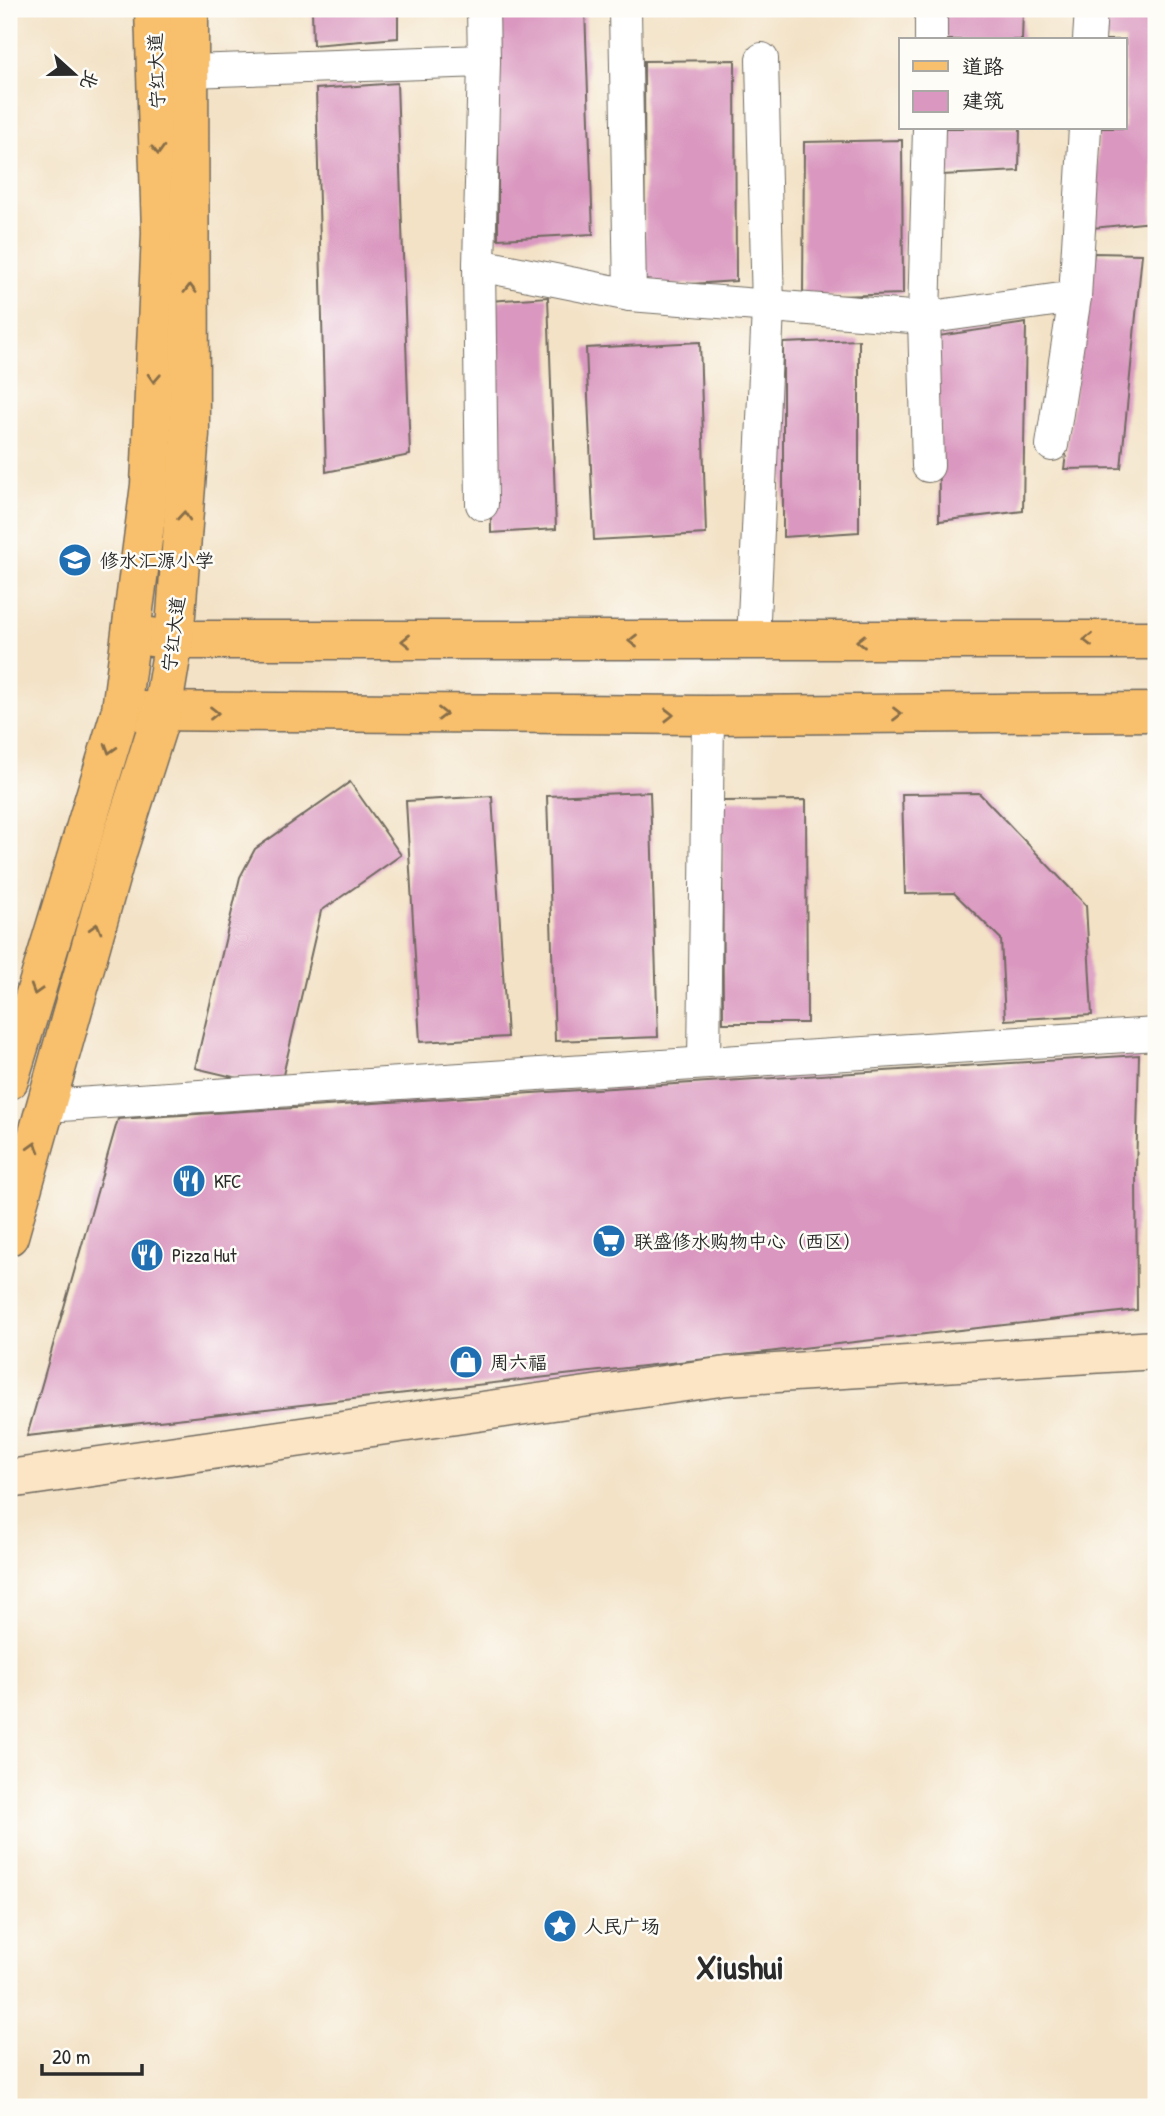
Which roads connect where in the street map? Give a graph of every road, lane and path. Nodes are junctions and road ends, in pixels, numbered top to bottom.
1 (154, 9) edge
2 (189, 9) edge
3 (483, 9) edge
4 (625, 9) edge
5 (1091, 9) edge
6 (1090, 38) edge
7 (762, 59) dead end
8 (484, 61) junction
9 (189, 71) junction
10 (929, 130) edge
11 (1085, 130) edge
12 (479, 265) junction
13 (629, 295) junction
14 (1075, 297) junction
15 (768, 308) junction
16 (924, 318) junction
17 (1052, 445) dead end
18 (928, 466) dead end
19 (482, 504) dead end
20 (131, 635) junction
21 (174, 640) junction
22 (1156, 640) edge
23 (753, 641) junction
24 (121, 710) junction
25 (162, 712) junction
26 (1156, 712) edge
27 (708, 715) junction
28 (1156, 1034) edge
29 (704, 1063) junction
30 (9, 1080) edge
31 (46, 1106) junction
32 (9, 1236) edge
33 (1156, 1350) edge
34 (9, 1479) edge

1 -> 20 main road, 宁红大道
2 - 9 main road, 宁红大道
3 - 8 street
4 - 13 street
5 - 6 street
7 - 15 street
8 - 9 street
8 - 12 street
21 -> 9 main road, 宁红大道
10 - 16 street
11 - 14 street
12 - 13 street
12 - 19 street
13 - 15 street
14 - 16 street
14 - 17 street
15 - 16 street
15 - 23 street
16 - 18 street
20 - 21 main road
20 - 24 main road, 宁红大道
23 -> 21 main road
21 - 25 main road, 宁红大道
22 -> 23 main road
24 - 25 main road
24 -> 30 main road, 宁红大道
25 -> 27 main road
31 -> 25 main road, 宁红大道
27 -> 26 main road
27 - 29 street
28 - 29 street
29 - 31 street
32 -> 31 main road, 宁红大道
33 - 34 street

